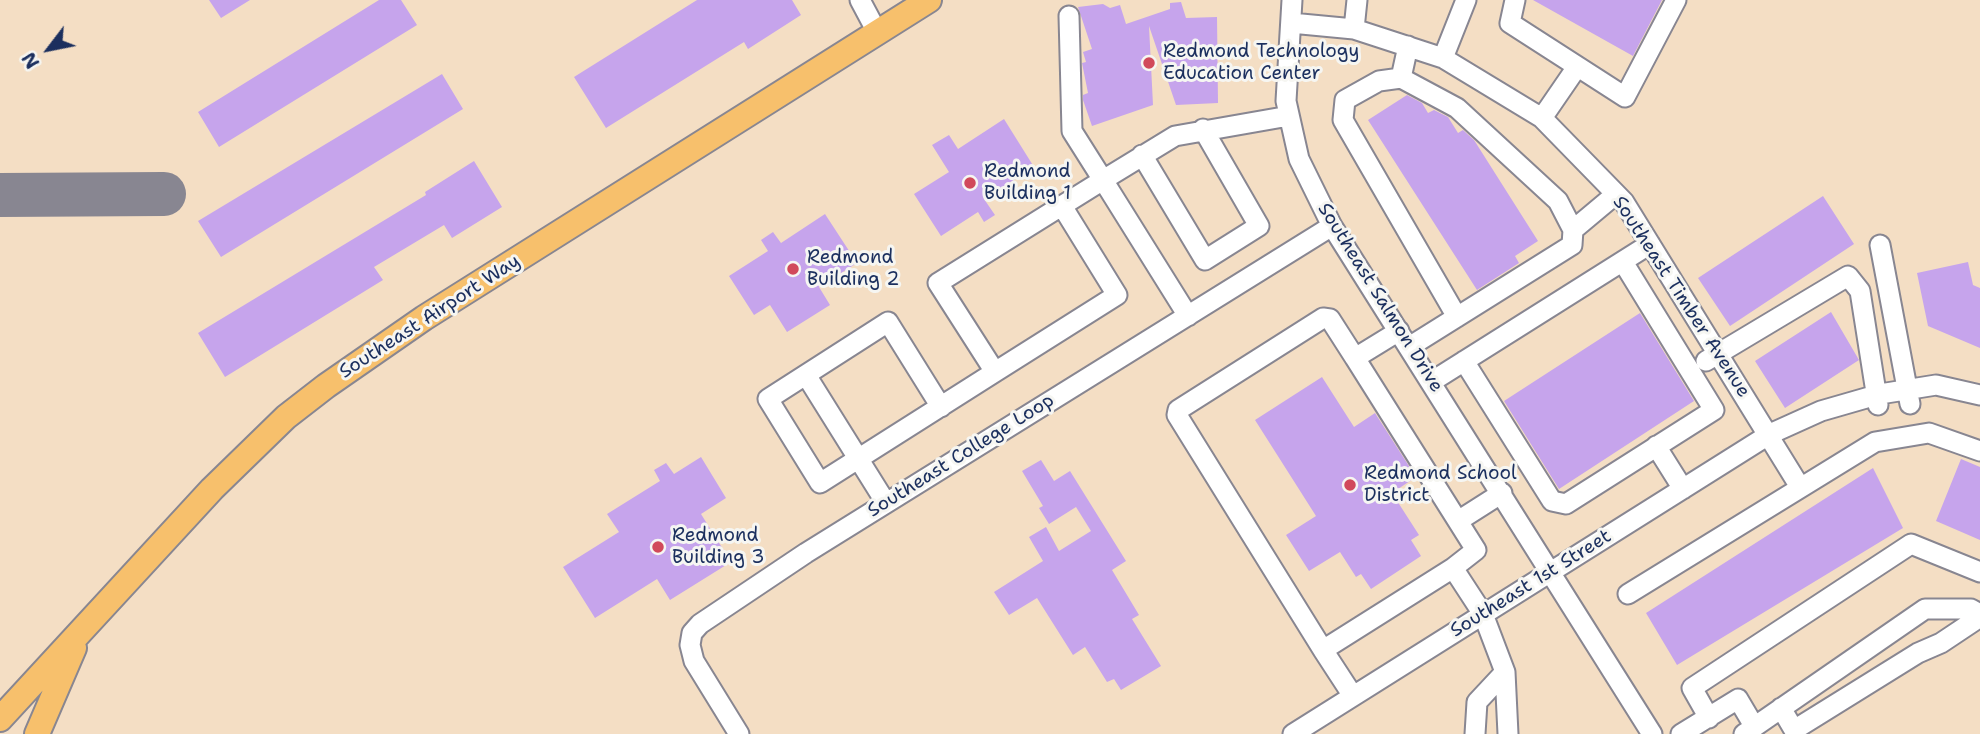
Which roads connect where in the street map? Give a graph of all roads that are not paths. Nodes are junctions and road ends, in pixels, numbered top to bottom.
1 (860, 0) edge
2 (929, 0) edge
3 (1292, 0) edge
4 (1357, 0) edge
5 (1466, 0) edge
6 (1515, 0) edge
7 (1676, 0) edge
8 (1069, 16) dead end
9 (1292, 23) junction
10 (1354, 29) junction
11 (877, 32) junction
12 (1408, 46) junction
13 (1443, 58) junction
14 (1577, 67) junction
15 (1401, 78) junction
16 (1289, 116) junction
17 (1542, 118) junction
18 (1203, 129) junction
19 (1142, 155) junction
20 (1103, 180) junction
21 (1616, 194) junction
22 (1062, 206) junction
23 (1332, 226) junction
24 (1573, 230) junction
25 (1650, 244) junction
26 (1880, 245) dead end
27 (1623, 262) junction
28 (1188, 316) junction
29 (1457, 317) junction
30 (1404, 339) junction
31 (1355, 358) junction
32 (1706, 360) dead end
33 (1464, 362) junction
34 (995, 372) junction
35 (806, 375) junction
36 (1431, 382) junction
37 (1980, 395) edge
38 (1910, 404) dead end
39 (941, 407) junction
40 (1878, 408) dead end
41 (1770, 434) junction
42 (1656, 446) junction
43 (1980, 451) edge
44 (858, 459) junction
45 (1800, 487) junction
46 (1683, 489) junction
47 (1502, 493) junction
48 (886, 503) junction
49 (1458, 521) junction
50 (1453, 568) junction
51 (1551, 571) junction
52 (1980, 572) edge
53 (1628, 594) dead end
54 (1483, 614) junction
55 (1980, 615) edge
56 (81, 631) junction
57 (1323, 650) junction
58 (1505, 672) junction
59 (1353, 696) junction
60 (1781, 708) junction
61 (1709, 718) junction
62 (0, 719) edge
63 (1749, 730) edge
64 (37, 734) edge
65 (739, 734) edge
66 (1293, 734) edge
67 (1475, 734) edge
68 (1507, 734) edge
69 (1652, 734) edge
70 (1681, 734) edge

1 - 11 street
2 - 11 main road, Southeast Airport Way
3 - 9 street, Southeast Salmon Drive
4 - 10 street
5 - 13 street
6 - 14 street
7 - 14 street
8 - 20 street
9 - 10 street, Southeast Timber Avenue
9 - 16 street, Southeast Salmon Drive
10 - 12 street, Southeast Timber Avenue
11 - 56 main road, Southeast Airport Way
12 - 13 street, Southeast Timber Avenue
12 - 15 street
13 - 17 street, Southeast Timber Avenue
14 - 17 street
15 - 24 street
15 - 29 street
16 - 18 street
16 - 23 street, Southeast Salmon Drive
17 - 21 street, Southeast Timber Avenue
18 - 19 street
18 - 19 street
19 - 20 street
20 - 22 street
20 - 28 street
21 - 24 street
21 - 25 street, Southeast Timber Avenue
22 - 34 street
22 - 34 street
23 - 28 street, Southeast College Loop
23 - 30 street, Southeast Salmon Drive
24 - 29 street
25 - 27 street
25 - 41 street, Southeast Timber Avenue
26 - 38 street
27 - 33 street
27 - 42 street
28 - 48 street, Southeast College Loop
29 - 30 street
30 - 31 street
30 - 36 street, Southeast Salmon Drive
31 - 49 street
31 - 57 street
32 - 40 street
33 - 36 street
33 - 42 street
34 - 39 street
35 - 39 street
35 - 44 street
35 - 44 street
36 - 47 street, Southeast Salmon Drive
37 - 41 street, Southeast 1st Street
39 - 44 street
41 - 45 street, Southeast Timber Avenue
41 - 46 street, Southeast 1st Street
42 - 46 street
43 - 45 street
44 - 48 street
45 - 53 street
46 - 51 street, Southeast 1st Street
47 - 49 street
47 - 51 street, Southeast Salmon Drive
48 - 65 street, Southeast College Loop
49 - 50 street
50 - 54 street
50 - 57 street
51 - 54 street, Southeast 1st Street
51 - 69 street, Southeast Salmon Drive
52 - 61 street
54 - 58 street
54 - 59 street, Southeast 1st Street
55 - 60 street
55 - 60 street
56 - 62 main road, Southeast Airport Way
56 - 64 main road
57 - 59 street
58 - 67 street
58 - 68 street
59 - 66 street, Southeast 1st Street
60 - 63 street
61 - 63 street
61 - 70 street

